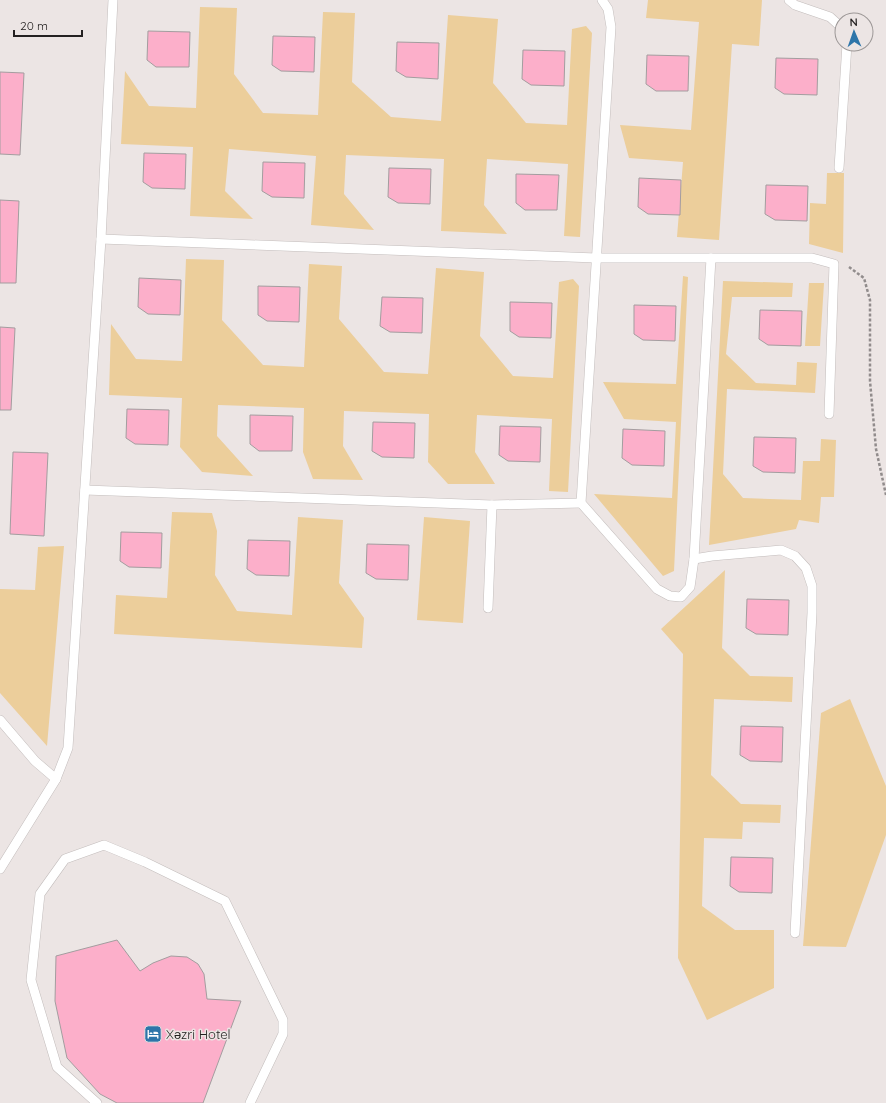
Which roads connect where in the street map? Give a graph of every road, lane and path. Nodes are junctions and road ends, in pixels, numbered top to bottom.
1 (113, 0) edge
2 (602, 0) edge
3 (789, 0) edge
4 (834, 21) edge
5 (846, 52) edge
6 (839, 168) dead end
7 (101, 239) junction
8 (596, 258) junction
9 (711, 258) junction
10 (834, 264) junction
11 (828, 414) dead end
12 (85, 490) junction
13 (886, 495) edge
14 (581, 503) junction
15 (492, 505) junction
16 (694, 559) junction
17 (488, 608) dead end
18 (0, 720) edge
19 (56, 779) junction
20 (0, 869) edge
21 (795, 934) dead end
22 (97, 1103) edge
23 (250, 1103) edge

1 - 7 lane
2 - 8 lane
3 - 4 lane
5 - 6 lane
7 - 8 lane
7 - 12 lane
8 - 9 lane
8 - 14 lane
9 - 10 lane
9 - 16 lane
10 - 11 lane
10 - 13 path
12 - 15 lane
12 - 19 lane
14 - 15 lane
14 - 16 lane
15 - 17 lane
16 - 21 lane
18 - 19 lane
19 - 20 lane
22 - 23 lane

